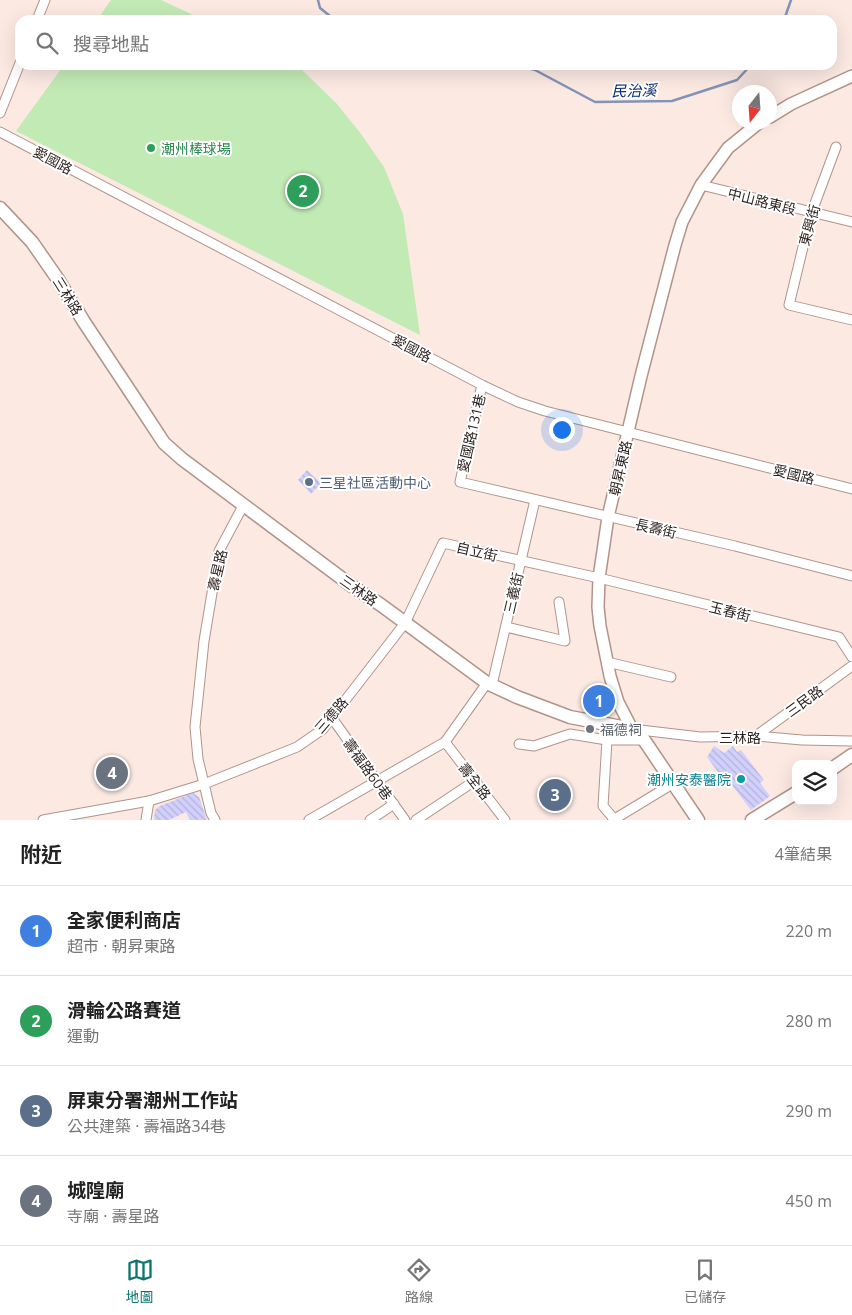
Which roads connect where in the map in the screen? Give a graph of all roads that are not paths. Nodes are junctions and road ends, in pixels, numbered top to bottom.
1 (45, 0) edge
2 (39, 15) edge
3 (17, 70) edge
4 (852, 76) edge
5 (777, 112) edge
6 (0, 113) edge
7 (750, 130) edge
8 (0, 132) edge
9 (836, 147) dead end
10 (701, 185) junction
11 (0, 208) edge
12 (811, 214) junction
13 (852, 222) edge
14 (852, 320) edge
15 (482, 385) junction
16 (628, 433) junction
17 (460, 482) joint
18 (852, 489) edge
19 (535, 500) junction
20 (244, 504) junction
21 (608, 517) junction
22 (443, 543) joint
23 (521, 562) junction
24 (852, 576) edge
25 (599, 578) junction
26 (559, 602) dead end
27 (405, 623) junction
28 (506, 627) junction
29 (852, 657) edge
30 (607, 662) junction
31 (852, 666) edge
32 (671, 677) dead end
33 (489, 684) junction
34 (570, 717) junction
35 (332, 718) junction
36 (632, 729) junction
37 (570, 734) junction
38 (756, 736) junction
39 (607, 740) junction
40 (644, 740) junction
41 (852, 741) edge
42 (445, 742) junction
43 (519, 744) dead end
44 (852, 755) edge
45 (837, 765) edge
46 (476, 780) junction
47 (377, 781) junction
48 (674, 783) junction
49 (204, 784) junction
50 (792, 795) edge
51 (149, 801) junction
52 (394, 804) junction
53 (43, 820) edge
54 (146, 820) edge
55 (215, 820) edge
56 (309, 820) edge
57 (370, 820) edge
58 (405, 820) edge
59 (416, 820) edge
60 (505, 820) edge
61 (613, 820) edge
62 (698, 820) edge
63 (752, 820) edge

1 - 2 street
3 - 6 street
4 - 5 street
7 - 10 street, 朝昇東路
8 - 15 street, 愛國路
9 - 12 street, 東興街
10 - 12 street, 中山路東段
10 - 16 street, 朝昇東路
11 - 20 main road, 三林路
12 - 13 street, 中山路東段
12 - 14 street, 東興街
15 - 16 street, 愛國路
15 - 17 street, 愛國路131巷
16 - 18 street, 愛國路
16 - 21 street, 朝昇東路
17 - 19 street, 長壽街
19 - 21 street, 長壽街
19 - 23 street, 三義街
20 - 27 main road, 三林路
20 - 49 street, 壽星路
21 - 24 street, 長壽街
21 - 25 street, 朝昇東路
22 - 23 street, 自立街
22 - 27 street, 三德路
23 - 25 street, 自立街
23 - 28 street, 三義街
25 - 29 street, 玉春街
25 - 30 street, 朝昇東路
26 - 28 street
27 - 33 main road, 三林路
27 - 35 street, 三德路
28 - 33 street, 三義街
30 - 32 street
30 - 36 street, 朝昇東路
31 - 38 street, 三民路
33 - 34 main road, 三林路
33 - 42 street
34 - 36 main road, 三林路
34 - 37 street
35 - 47 street, 壽福路60巷
35 - 49 street, 三德路
36 - 38 street, 三林路
36 - 40 main road, 朝昇東路
37 - 39 street
37 - 43 street
38 - 41 street, 三林路
39 - 40 street
39 - 61 street
40 - 48 main road, 朝昇東路
42 - 46 street, 壽全路
42 - 47 street
44 - 45 main road
46 - 59 street
46 - 60 street, 壽全路
47 - 52 street, 壽福路60巷
47 - 56 street
48 - 61 street
48 - 62 main road, 朝昇東路
49 - 51 street
49 - 55 street
50 - 63 main road
51 - 53 street
51 - 54 street
52 - 57 street
52 - 58 street, 壽福路60巷

